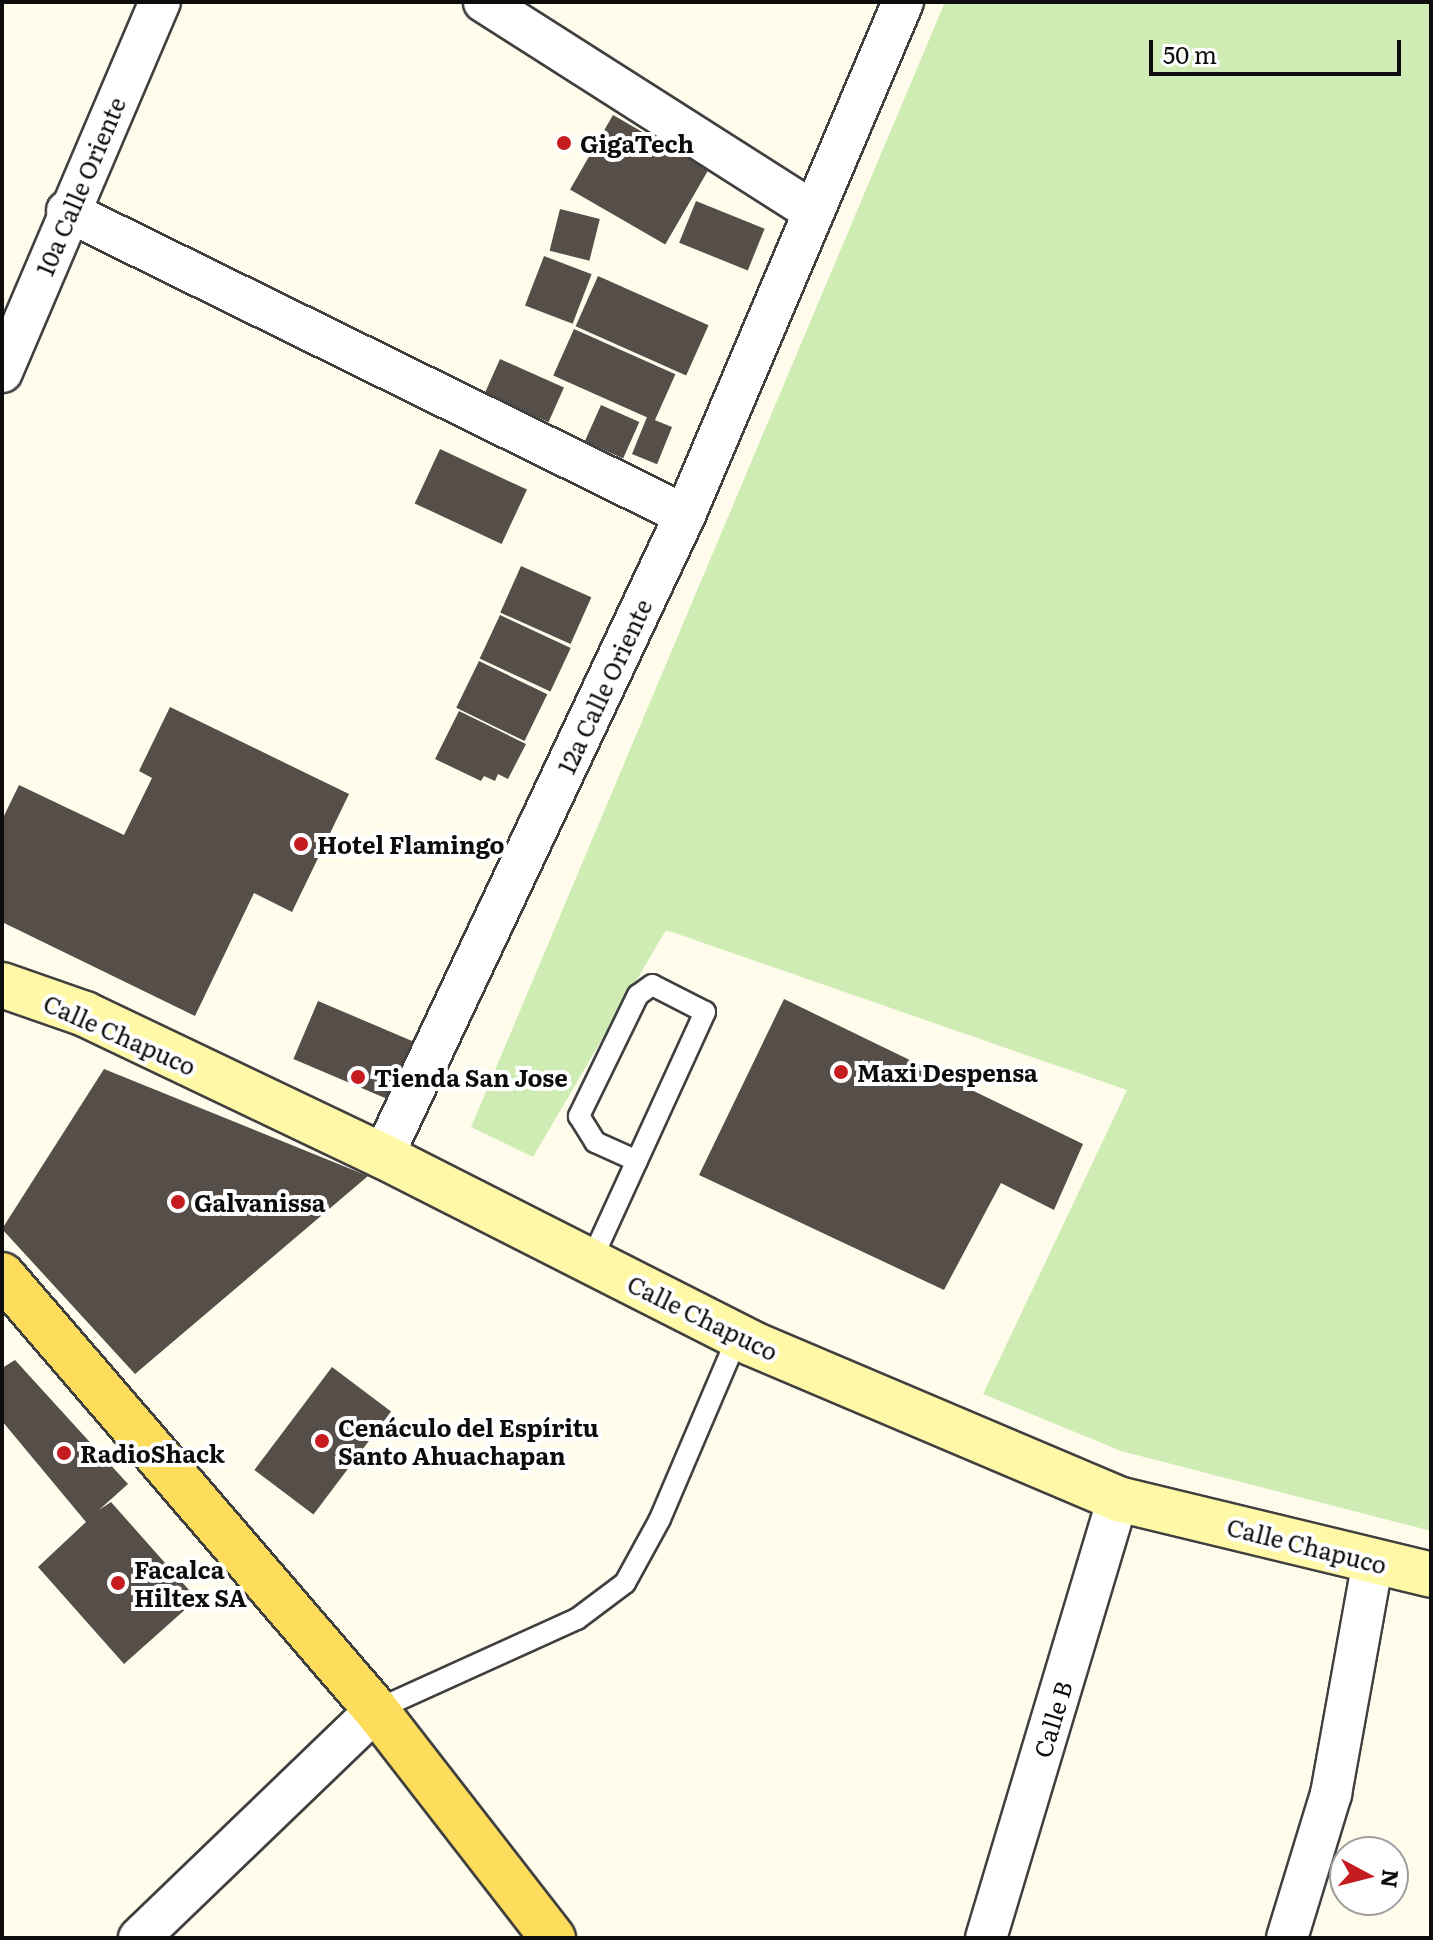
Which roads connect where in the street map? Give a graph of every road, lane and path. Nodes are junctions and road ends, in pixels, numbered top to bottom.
1 (160, 2) edge
2 (484, 2) edge
3 (903, 2) edge
4 (811, 210) junction
5 (67, 211) junction
6 (2, 372) edge
7 (685, 515) junction
8 (2, 985) edge
9 (383, 1156) junction
10 (637, 1161) junction
11 (591, 1261) junction
12 (2, 1275) edge
13 (738, 1336) junction
14 (1118, 1499) junction
15 (1373, 1561) junction
16 (1431, 1575) edge
17 (376, 1710) junction
18 (139, 1938) edge
19 (553, 1938) edge
20 (986, 1938) edge
21 (1287, 1938) edge

1 - 5 street, 10a Calle Oriente
2 - 4 street
3 - 4 street, 12a Calle Oriente
4 - 7 street, 12a Calle Oriente
5 - 6 street, 10a Calle Oriente
5 - 7 street
7 - 9 street, 12a Calle Oriente
8 - 9 street, Calle Chapuco
9 - 11 street, Calle Chapuco
10 - 10 lane
10 - 11 lane
11 - 13 street, Calle Chapuco
12 - 17 main road
13 - 14 street, Calle Chapuco
13 - 17 lane
14 - 15 street, Calle Chapuco
14 - 20 street, Calle B
15 - 16 street, Calle Chapuco
15 - 21 street
17 - 18 street
17 - 19 main road

